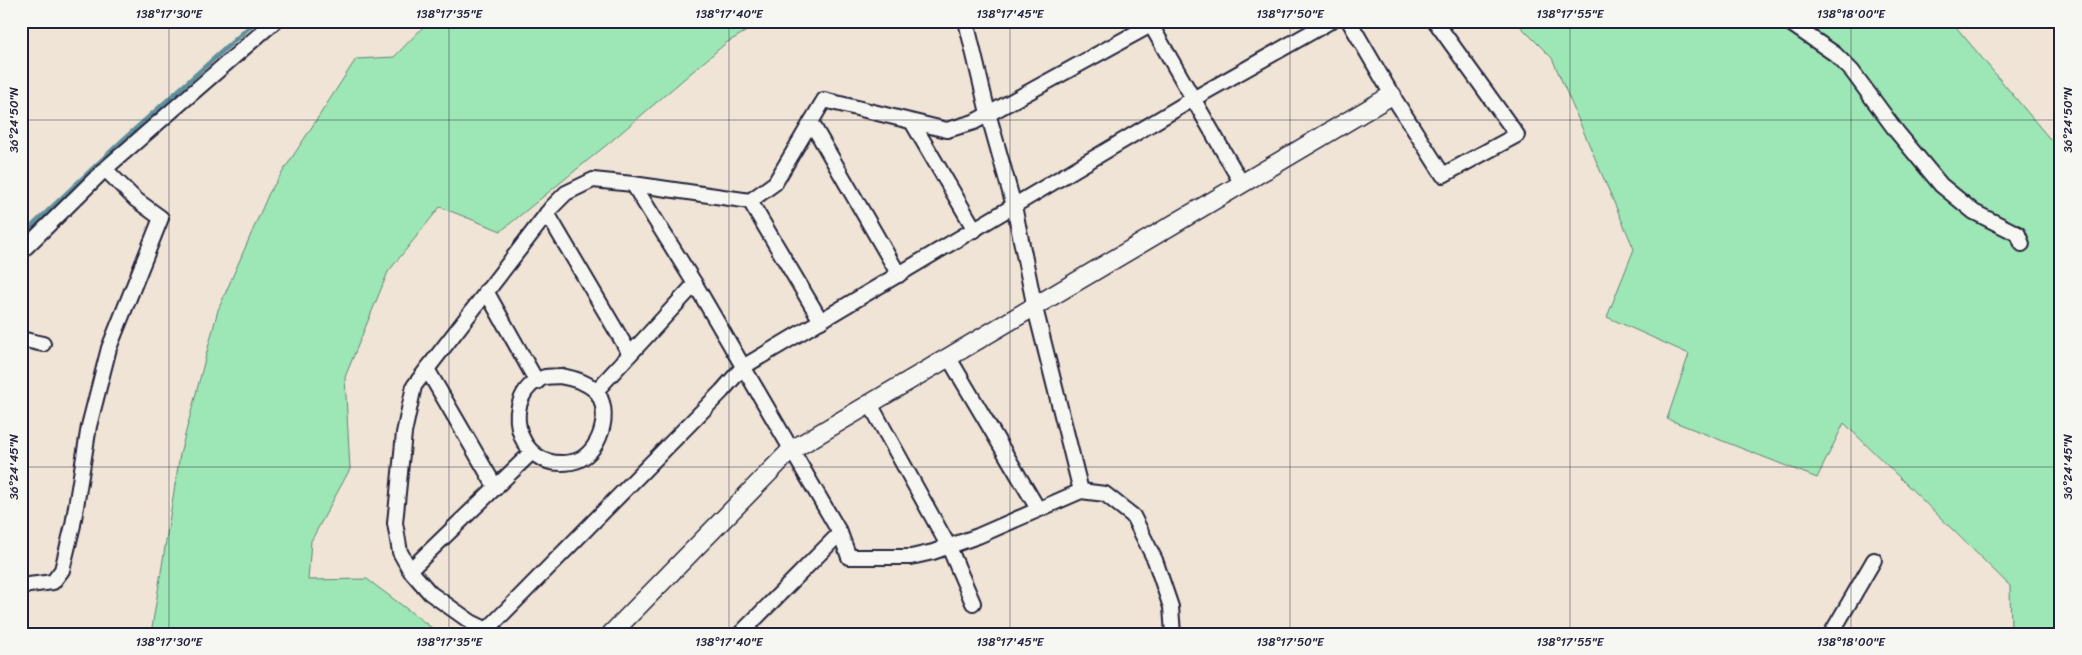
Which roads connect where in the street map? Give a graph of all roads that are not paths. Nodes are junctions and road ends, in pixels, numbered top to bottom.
1 (275, 21) edge
2 (966, 21) edge
3 (1331, 21) edge
4 (1349, 21) edge
5 (1436, 21) edge
6 (1787, 21) edge
7 (1154, 23) edge
8 (1392, 95) junction
9 (1193, 99) junction
10 (988, 113) junction
11 (811, 122) junction
12 (912, 122) junction
13 (105, 169) junction
14 (633, 184) junction
15 (1242, 184) junction
16 (750, 201) junction
17 (1014, 206) junction
18 (547, 213) junction
19 (975, 230) junction
20 (2022, 244) dead end
21 (21, 252) edge
22 (899, 275) junction
23 (695, 284) junction
24 (486, 291) junction
25 (1034, 308) junction
26 (821, 321) junction
27 (21, 339) edge
28 (43, 344) dead end
29 (630, 354) junction
30 (949, 358) junction
31 (742, 368) junction
32 (427, 369) junction
33 (537, 382) junction
34 (596, 391) junction
35 (870, 404) junction
36 (790, 451) junction
37 (531, 453) junction
38 (496, 488) junction
39 (1081, 491) junction
40 (1038, 509) junction
41 (840, 533) junction
42 (949, 546) junction
43 (1874, 560) dead end
44 (410, 570) junction
45 (21, 586) edge
46 (973, 603) dead end
47 (492, 632) edge
48 (611, 634) edge
49 (740, 634) edge
50 (1173, 634) edge
51 (1831, 634) edge

1 - 13 street
2 - 10 street
3 - 9 street
4 - 8 street
5 - 8 street
6 - 20 street
7 - 9 street
7 - 10 street
8 - 15 street
9 - 15 street
9 - 17 street
10 - 12 street
10 - 17 street
11 - 12 street
11 - 16 street
11 - 22 street
12 - 19 street
13 - 21 street
13 - 45 street
14 - 16 street
14 - 18 street
14 - 23 street
15 - 25 street
16 - 26 street
17 - 19 street
17 - 25 street
18 - 24 street
18 - 29 street
19 - 22 street
22 - 26 street
23 - 29 street
23 - 31 street
24 - 32 street
24 - 33 street
25 - 30 street
25 - 39 street
26 - 31 street
27 - 28 street
29 - 34 street
30 - 35 street
30 - 40 street
31 - 36 street
31 - 47 street
32 - 38 street
32 - 44 street
33 - 34 street
33 - 37 street
34 - 37 street
35 - 36 street
35 - 42 street
36 - 41 street
36 - 48 street
37 - 38 street
38 - 44 street
39 - 40 street
39 - 50 street
40 - 42 street
41 - 42 street
41 - 49 street
42 - 46 street
43 - 51 street
44 - 47 street

